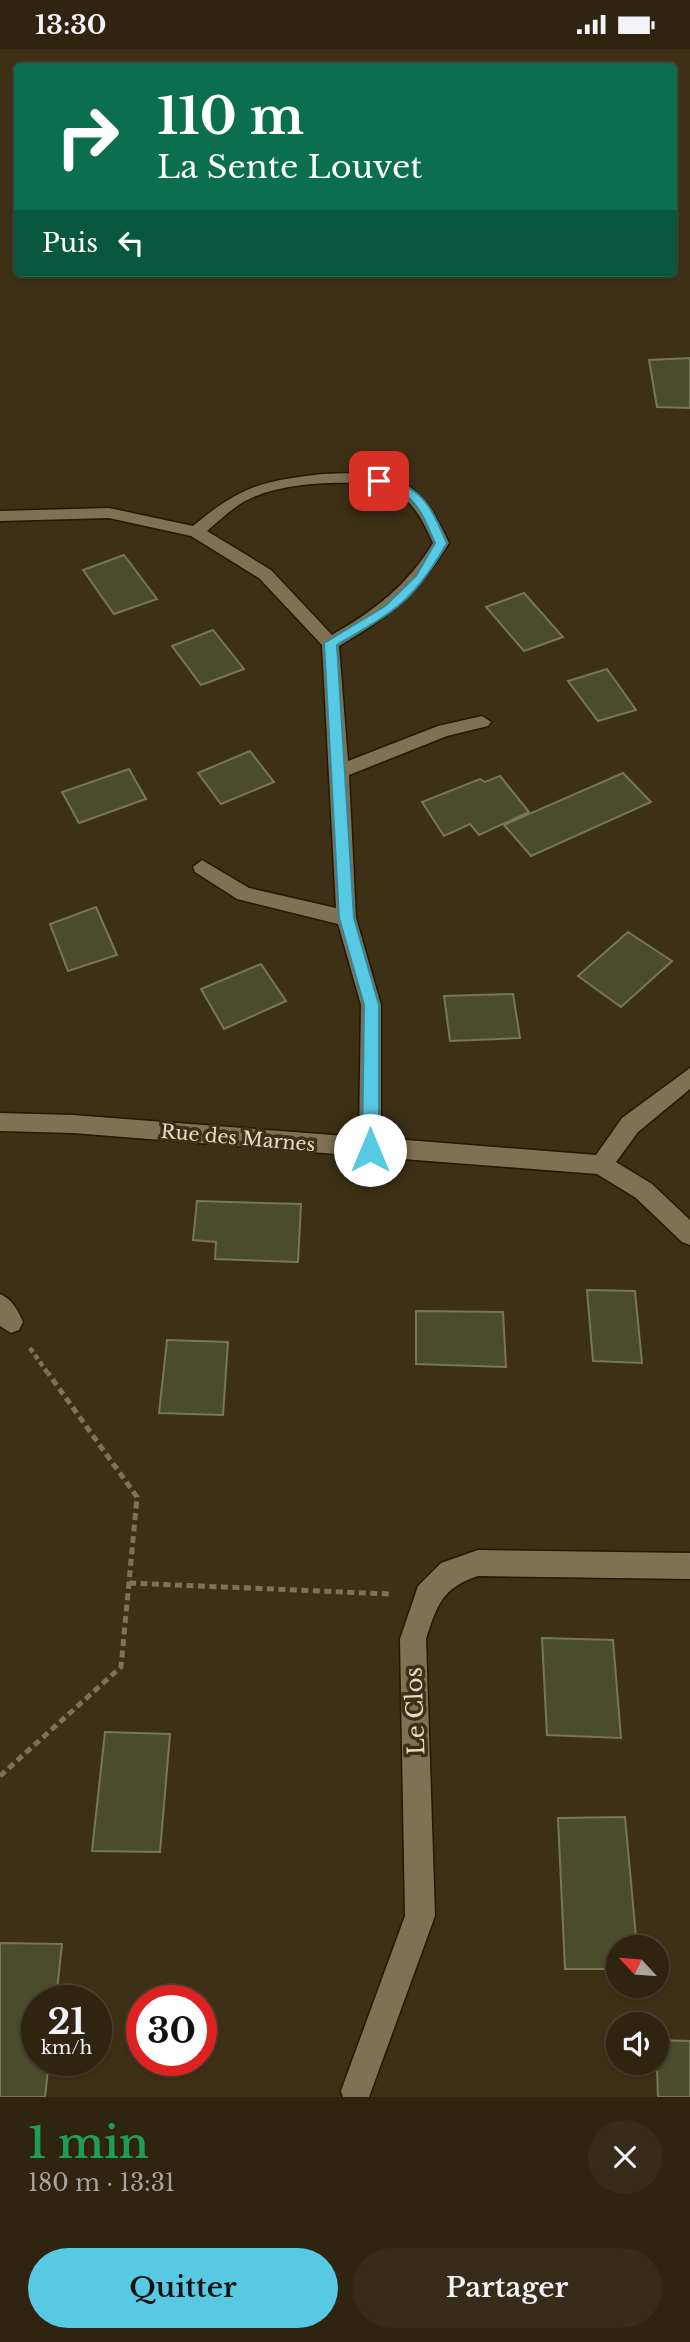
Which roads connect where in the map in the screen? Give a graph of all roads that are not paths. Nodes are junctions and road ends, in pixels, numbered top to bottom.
1 (0, 516) edge
2 (196, 532) junction
3 (330, 643) junction
4 (482, 722) dead end
5 (340, 771) junction
6 (202, 867) dead end
7 (346, 918) junction
8 (690, 1077) edge
9 (0, 1122) edge
10 (370, 1150) junction
11 (601, 1165) junction
12 (690, 1235) edge
13 (690, 1566) edge
14 (356, 2091) dead end

1 - 2 street
2 - 3 street
2 - 3 street
3 - 5 street
4 - 5 street
5 - 7 street
6 - 7 street
7 - 10 street
8 - 11 street
9 - 10 street, Rue des Marnes
10 - 11 street, Rue des Marnes
11 - 12 street
13 - 14 street, Le Clos

